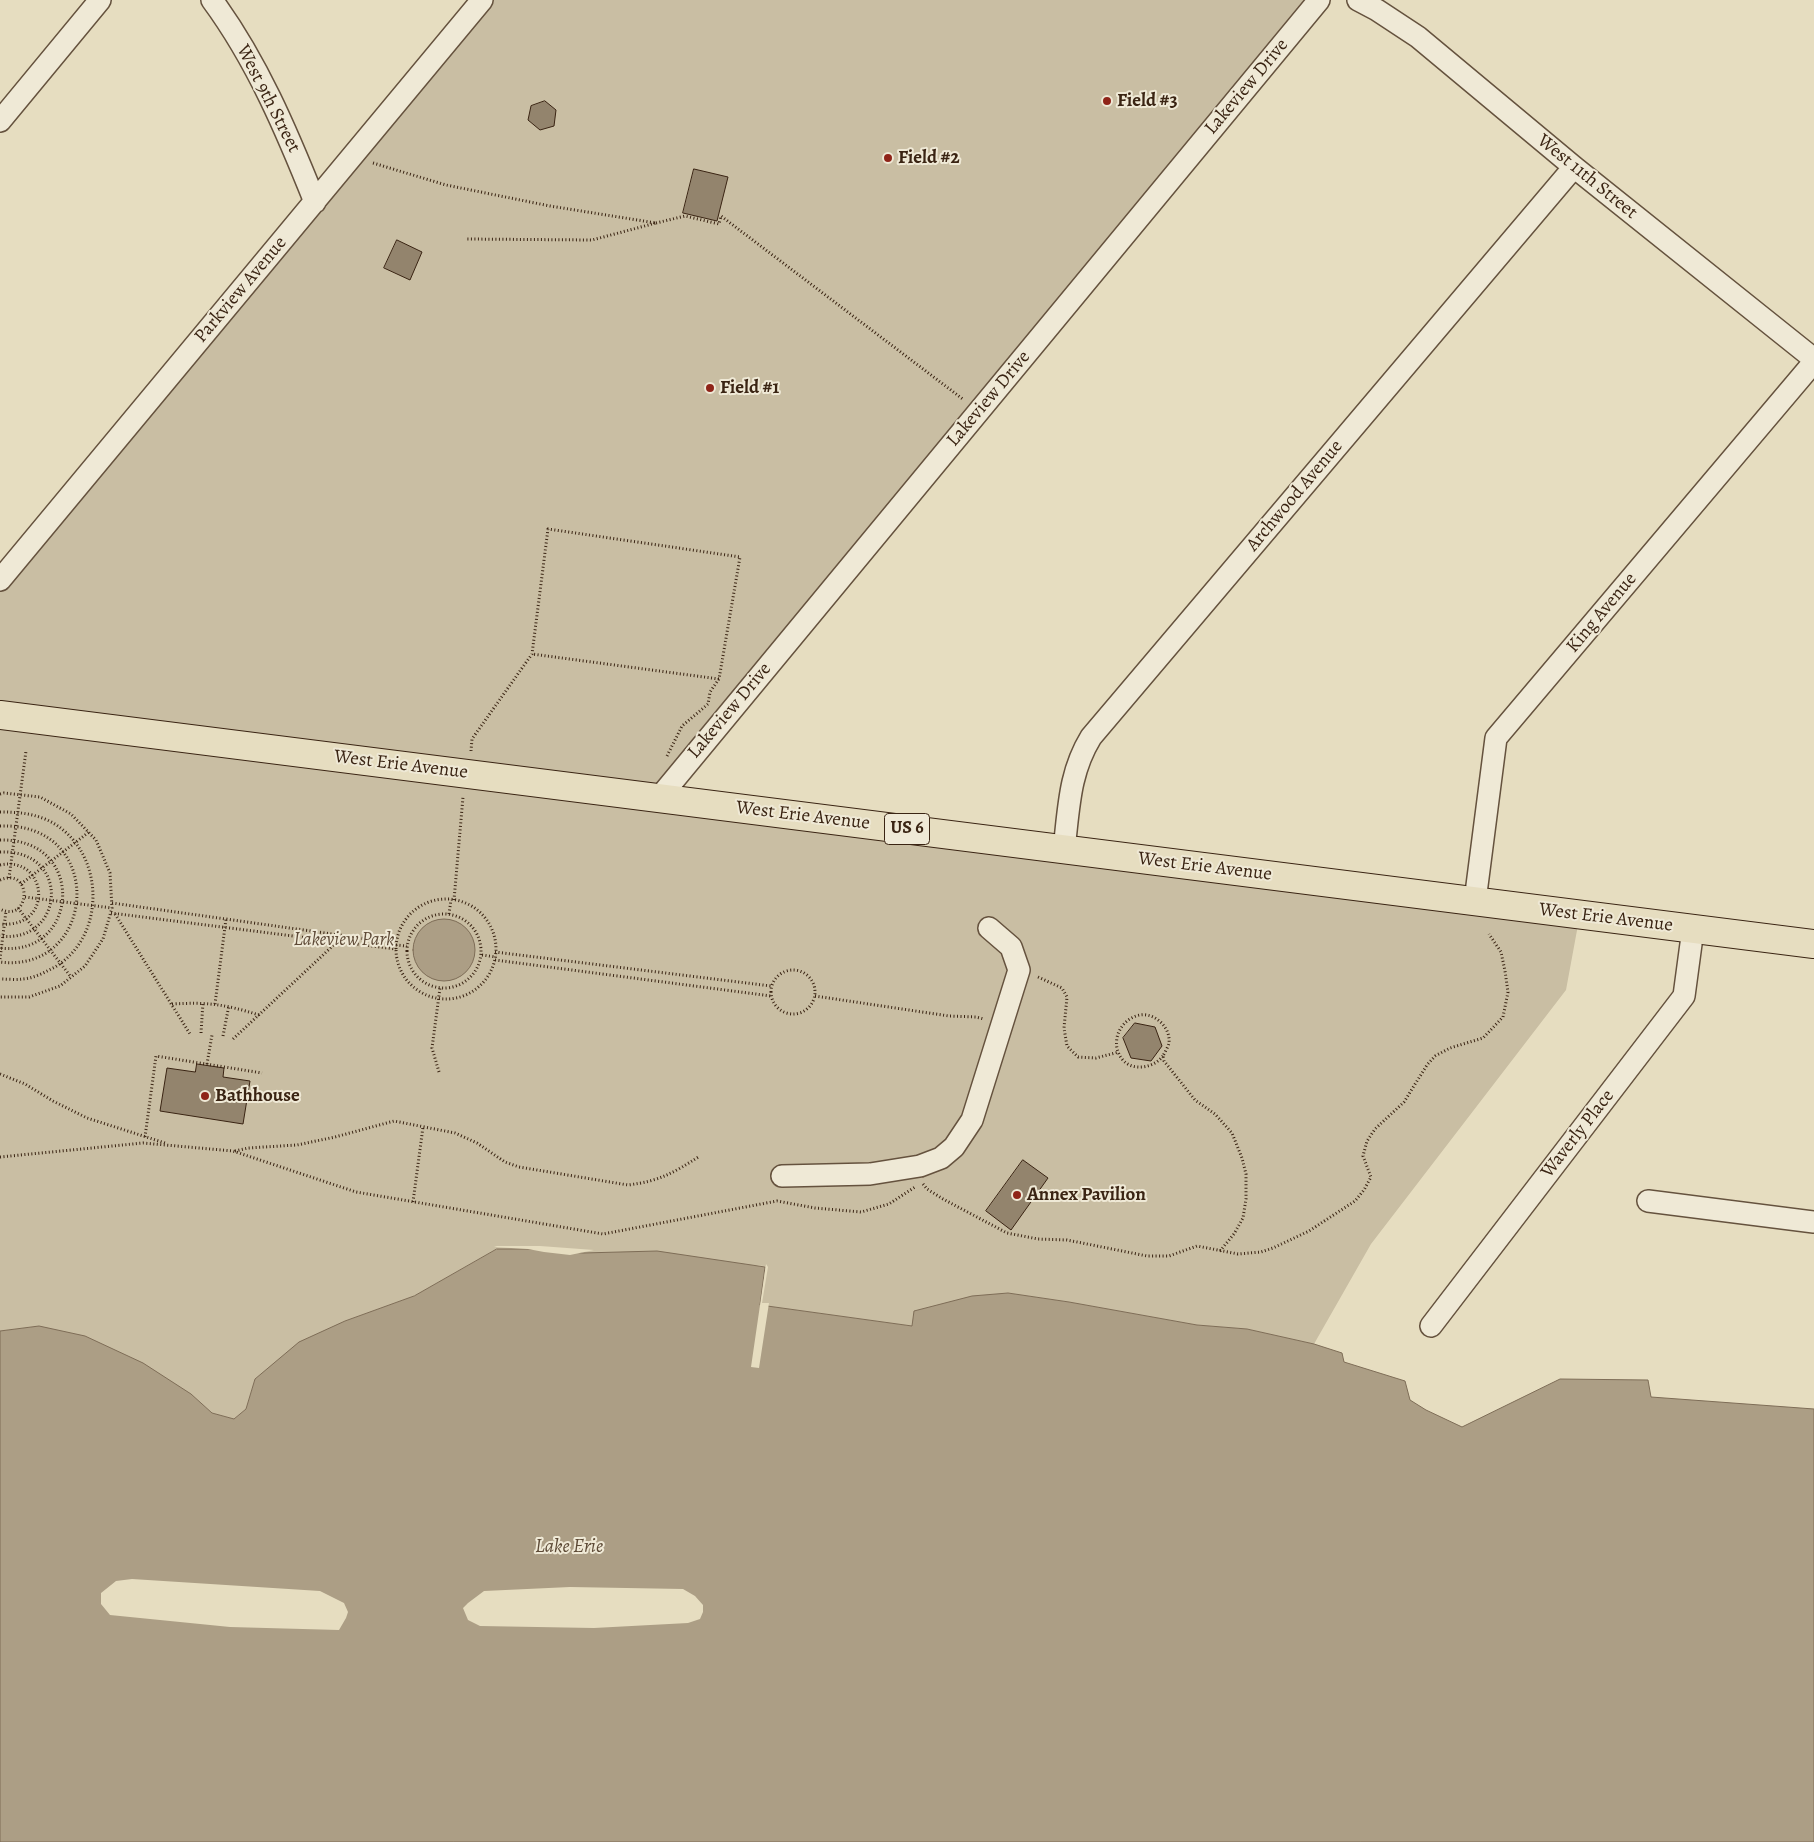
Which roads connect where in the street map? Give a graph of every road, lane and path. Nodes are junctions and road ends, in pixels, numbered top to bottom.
1 (100, 0) edge
2 (212, 0) edge
3 (482, 0) edge
4 (1319, 0) edge
5 (1358, 0) edge
6 (0, 121) edge
7 (373, 163) dead end
8 (1574, 167) junction
9 (315, 202) junction
10 (656, 223) junction
11 (466, 239) dead end
12 (1814, 361) edge
13 (978, 411) junction
14 (0, 580) edge
15 (532, 654) junction
16 (719, 679) junction
17 (0, 715) edge
18 (26, 751) dead end
19 (471, 754) dead end
20 (665, 760) dead end
21 (0, 794) edge
22 (20, 795) junction
23 (463, 796) dead end
24 (658, 798) junction
25 (0, 812) edge
26 (18, 812) junction
27 (0, 826) edge
28 (16, 826) junction
29 (88, 832) junction
30 (0, 840) edge
31 (14, 840) junction
32 (74, 843) junction
33 (1064, 849) junction
34 (0, 852) edge
35 (13, 852) junction
36 (63, 852) junction
37 (51, 861) junction
38 (12, 864) junction
39 (0, 865) edge
40 (42, 868) junction
41 (32, 876) junction
42 (9, 878) junction
43 (0, 880) edge
44 (22, 884) junction
45 (25, 897) junction
46 (39, 899) junction
47 (51, 900) junction
48 (452, 900) junction
49 (1475, 901) junction
50 (63, 902) junction
51 (112, 903) junction
52 (78, 904) junction
53 (94, 906) junction
54 (18, 908) junction
55 (0, 909) edge
56 (6, 911) junction
57 (112, 911) junction
58 (168, 911) junction
59 (450, 914) junction
60 (26, 919) junction
61 (226, 919) junction
62 (167, 920) junction
63 (2, 924) edge
64 (225, 927) junction
65 (284, 927) junction
66 (989, 928) dead end
67 (1693, 928) junction
68 (34, 929) junction
69 (1489, 934) dead end
70 (283, 935) junction
71 (339, 935) junction
72 (1, 936) edge
73 (41, 938) junction
74 (338, 942) junction
75 (1814, 944) edge
76 (396, 946) junction
77 (407, 946) junction
78 (1, 948) edge
79 (50, 949) junction
80 (496, 952) junction
81 (482, 955) junction
82 (496, 958) junction
83 (0, 960) edge
84 (569, 961) junction
85 (61, 963) junction
86 (627, 968) junction
87 (568, 969) junction
88 (1019, 970) junction
89 (693, 976) junction
90 (71, 977) junction
91 (626, 977) junction
92 (0, 979) edge
93 (692, 986) junction
94 (771, 986) junction
95 (440, 988) junction
96 (771, 996) junction
97 (815, 996) junction
98 (0, 997) edge
99 (439, 998) junction
100 (203, 1002) junction
101 (172, 1004) junction
102 (215, 1004) junction
103 (229, 1006) junction
104 (259, 1015) junction
105 (1002, 1024) junction
106 (201, 1033) dead end
107 (190, 1034) dead end
108 (212, 1035) dead end
109 (223, 1036) dead end
110 (232, 1039) dead end
111 (1119, 1052) junction
112 (1163, 1056) junction
113 (207, 1064) junction
114 (439, 1072) dead end
115 (262, 1073) dead end
116 (0, 1074) edge
117 (423, 1127) junction
118 (145, 1137) junction
119 (173, 1146) junction
120 (233, 1151) junction
121 (700, 1156) dead end
122 (0, 1158) edge
123 (921, 1174) junction
124 (782, 1176) dead end
125 (1648, 1201) dead end
126 (413, 1202) junction
127 (1814, 1222) edge
128 (1220, 1252) junction
129 (1431, 1326) dead end

1 - 6 street
2 - 9 street, West 9th Street
3 - 9 street, Parkview Avenue
4 - 13 street, Lakeview Drive
5 - 8 street, West 11th Street
7 - 10 path
8 - 12 street, West 11th Street
8 - 33 street, Archwood Avenue
9 - 14 street, Parkview Avenue
10 - 11 path
10 - 13 path
12 - 49 street, King Avenue
13 - 24 street, Lakeview Drive
15 - 16 path
15 - 16 path
15 - 19 path
16 - 20 path
17 - 24 main road, West Erie Avenue / US 6
18 - 22 path
21 - 22 path
22 - 26 path
22 - 29 path
23 - 48 path
24 - 33 main road, West Erie Avenue / US 6
25 - 26 path
26 - 28 path
26 - 32 path
27 - 28 path
28 - 31 path
28 - 36 path
29 - 32 path
29 - 51 path
30 - 31 path
31 - 35 path
31 - 37 path
32 - 36 path
32 - 53 path
33 - 49 main road, West Erie Avenue / US 6
34 - 35 path
35 - 38 path
35 - 40 path
36 - 37 path
36 - 52 path
37 - 40 path
37 - 50 path
38 - 39 path
38 - 41 path
38 - 42 path
40 - 41 path
40 - 47 path
41 - 44 path
41 - 46 path
42 - 43 path
42 - 44 path
44 - 45 path
45 - 46 path
45 - 54 path
46 - 47 path
46 - 60 path
47 - 50 path
47 - 68 path
48 - 59 path
48 - 76 path
48 - 80 path
49 - 67 main road, West Erie Avenue / US 6
50 - 52 path
50 - 73 path
51 - 57 path
51 - 58 path
52 - 53 path
52 - 79 path
53 - 57 path
53 - 85 path
54 - 56 path
54 - 60 path
55 - 56 path
56 - 63 path
57 - 62 path
57 - 90 path
57 - 101 path
58 - 61 path
58 - 62 path
59 - 77 path
59 - 81 path
60 - 63 path
60 - 68 path
61 - 64 path
61 - 65 path
62 - 64 path
63 - 72 path
64 - 70 path
64 - 102 path
65 - 70 path
65 - 71 path
66 - 88 street
67 - 75 main road, West Erie Avenue / US 6
67 - 129 street, Waverly Place
68 - 72 path
68 - 73 path
69 - 128 path
70 - 74 path
71 - 74 path
71 - 76 path
72 - 78 path
73 - 78 path
73 - 79 path
74 - 76 path
74 - 104 path
76 - 77 path
76 - 99 path
77 - 95 path
78 - 83 path
79 - 83 path
79 - 85 path
80 - 82 path
80 - 84 path
81 - 82 path
81 - 95 path
82 - 87 path
82 - 99 path
84 - 86 path
84 - 87 path
85 - 90 path
85 - 92 path
86 - 89 path
86 - 91 path
87 - 91 path
88 - 105 street
88 - 111 path
89 - 93 path
89 - 94 path
90 - 98 path
91 - 93 path
93 - 96 path
94 - 96 path
94 - 97 path
95 - 99 path
96 - 97 path
97 - 105 path
99 - 114 path
100 - 101 path
100 - 102 path
100 - 106 path
101 - 107 path
102 - 103 path
103 - 104 path
103 - 109 path
104 - 110 path
105 - 123 street
108 - 113 path
111 - 112 path
111 - 112 path
112 - 128 path
113 - 115 path
113 - 118 path
116 - 118 path
117 - 120 path
117 - 121 path
117 - 126 path
118 - 119 path
119 - 120 path
119 - 122 path
120 - 126 path
123 - 124 street
123 - 126 path
123 - 128 path
125 - 127 street

